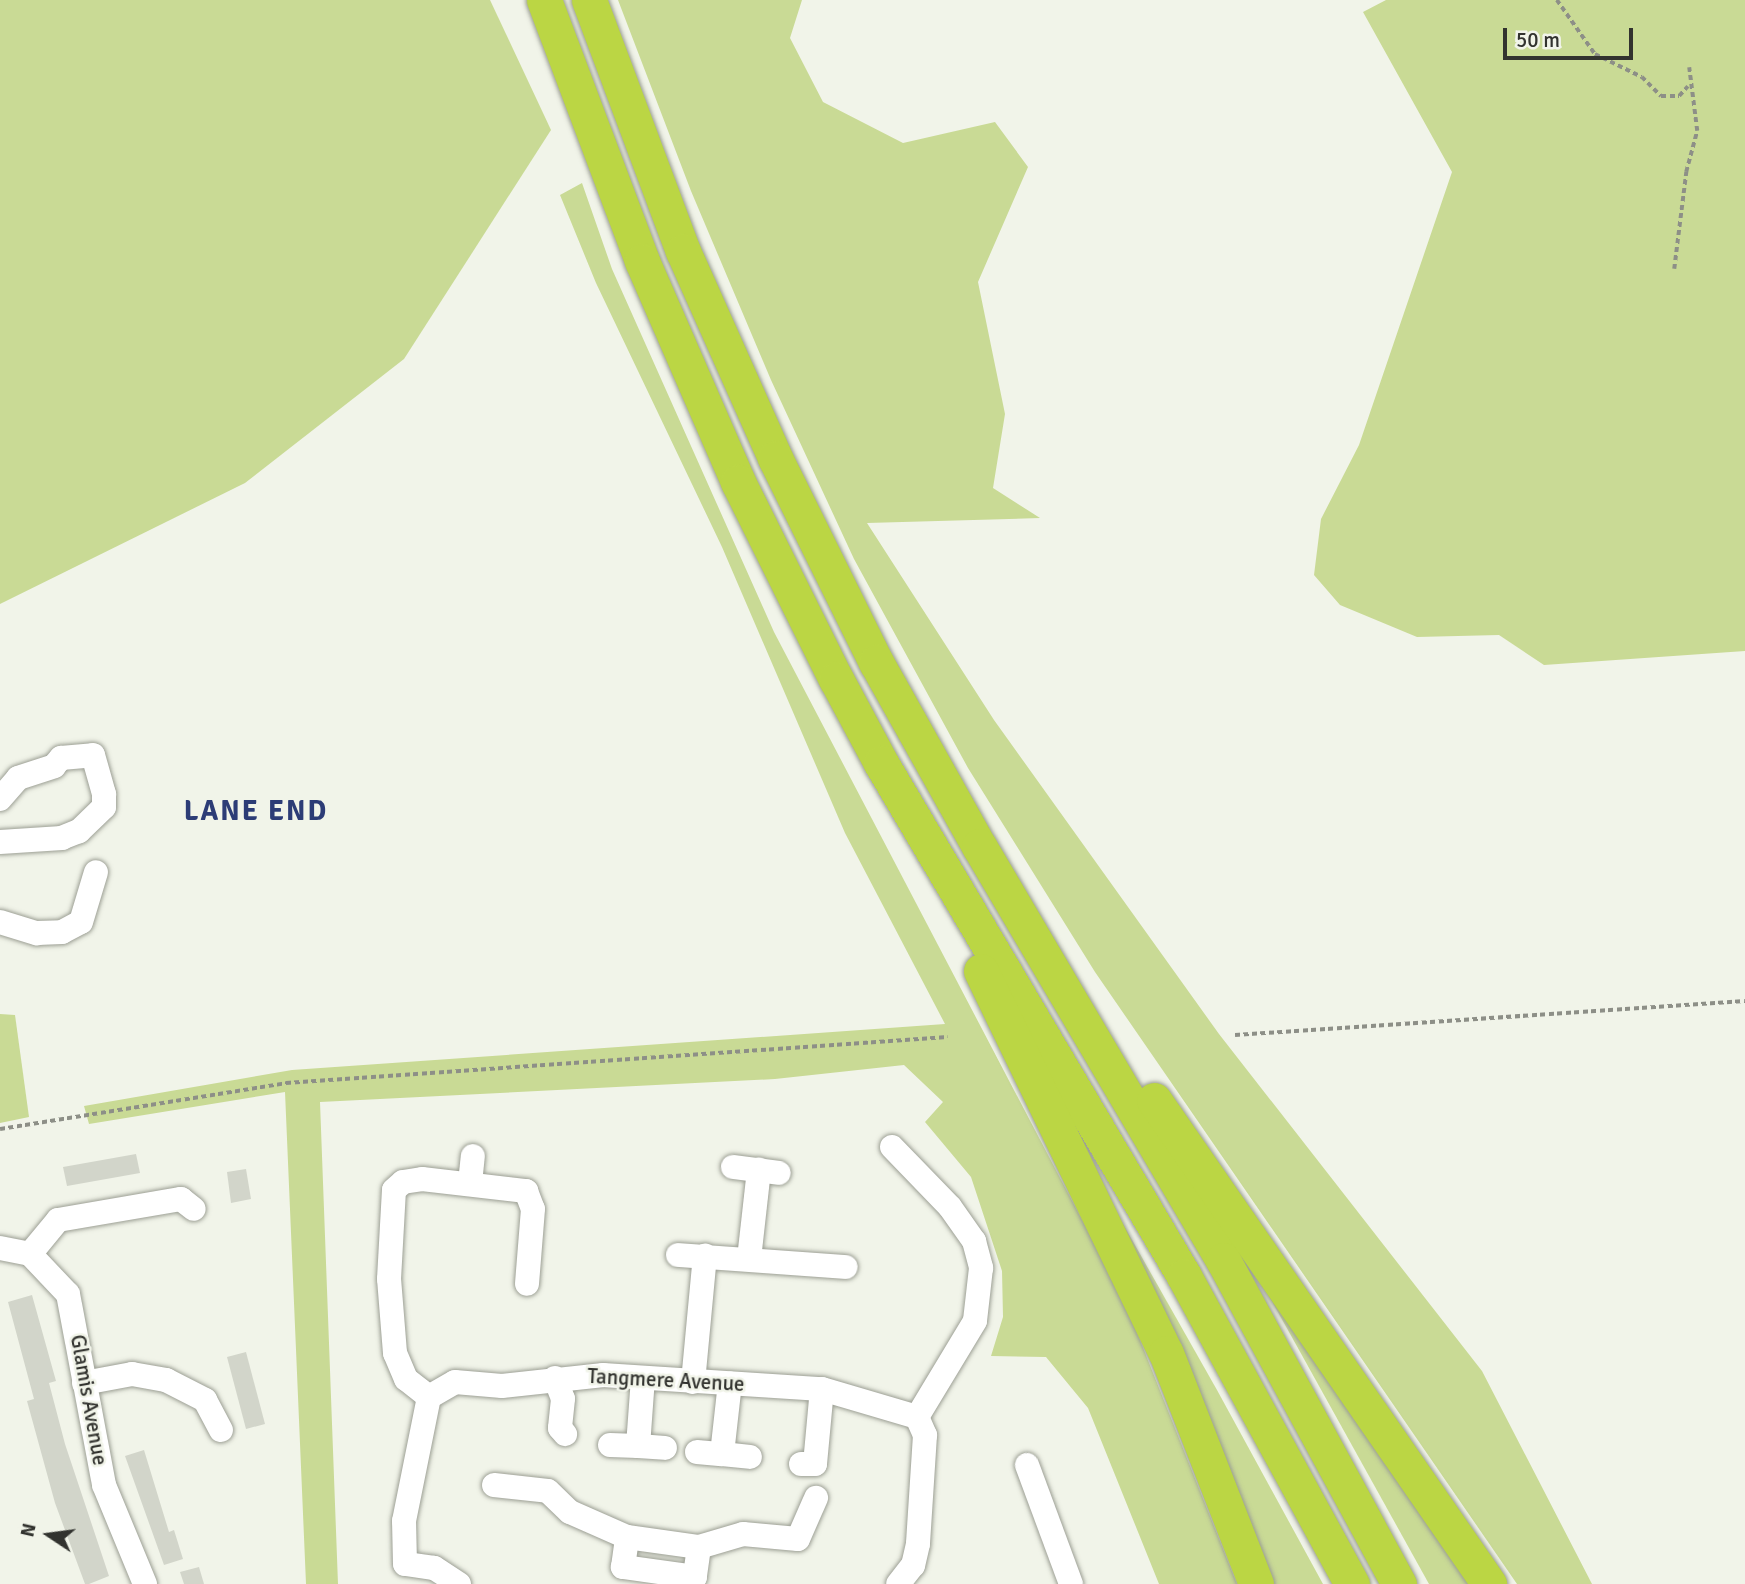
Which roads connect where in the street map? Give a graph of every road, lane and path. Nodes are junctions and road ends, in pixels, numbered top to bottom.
1 (544, 0) edge
2 (589, 0) edge
3 (1558, 0) edge
4 (1689, 68) dead end
5 (1688, 86) junction
6 (1674, 269) dead end
7 (881, 763) junction
8 (0, 799) edge
9 (0, 842) edge
10 (979, 846) junction
11 (96, 872) dead end
12 (0, 922) edge
13 (1745, 1001) edge
14 (1235, 1035) dead end
15 (947, 1037) dead end
16 (0, 1129) edge
17 (889, 1145) dead end
18 (472, 1156) dead end
19 (733, 1167) dead end
20 (470, 1182) junction
21 (194, 1209) dead end
22 (0, 1248) edge
23 (30, 1254) junction
24 (678, 1255) dead end
25 (705, 1256) junction
26 (760, 1260) junction
27 (846, 1267) dead end
28 (527, 1284) dead end
29 (555, 1378) junction
30 (643, 1378) junction
31 (693, 1382) junction
32 (85, 1383) junction
33 (730, 1383) junction
34 (822, 1389) junction
35 (429, 1397) junction
36 (917, 1417) junction
37 (221, 1430) dead end
38 (565, 1434) dead end
39 (610, 1445) dead end
40 (638, 1446) junction
41 (665, 1448) dead end
42 (750, 1457) dead end
43 (816, 1464) dead end
44 (1027, 1465) dead end
45 (494, 1485) dead end
46 (816, 1499) dead end
47 (627, 1537) junction
48 (699, 1547) junction
49 (404, 1574) edge
50 (658, 1578) edge
51 (145, 1584) edge
52 (459, 1584) edge
53 (898, 1584) edge
54 (1071, 1584) edge
55 (1256, 1584) edge
56 (1352, 1584) edge
57 (1399, 1584) edge
58 (1489, 1584) edge

1 - 7 highway
2 - 10 highway
3 - 5 path
4 - 5 path
5 - 6 path
7 - 55 highway
7 - 56 highway
8 - 9 street
10 - 57 highway
10 - 58 highway
11 - 12 street
13 - 14 path
15 - 16 path
17 - 36 street
18 - 20 street
19 - 26 street
20 - 28 street
20 - 35 street
21 - 23 street
22 - 23 street
23 - 32 street, Glamis Avenue
24 - 25 street
25 - 26 street
25 - 31 street
26 - 27 street
29 - 30 street, Tangmere Avenue
29 - 35 street, Tangmere Avenue
29 - 38 street
30 - 31 street, Tangmere Avenue
30 - 40 street
31 - 33 street, Tangmere Avenue
32 - 37 street
32 - 51 street, Glamis Avenue
33 - 34 street, Tangmere Avenue
33 - 42 street
34 - 36 street, Tangmere Avenue
34 - 43 street
35 - 49 street
36 - 53 street
39 - 40 street
40 - 41 street
44 - 54 street
45 - 47 street
46 - 48 street
47 - 48 street
47 - 50 street
48 - 50 street
49 - 52 street

